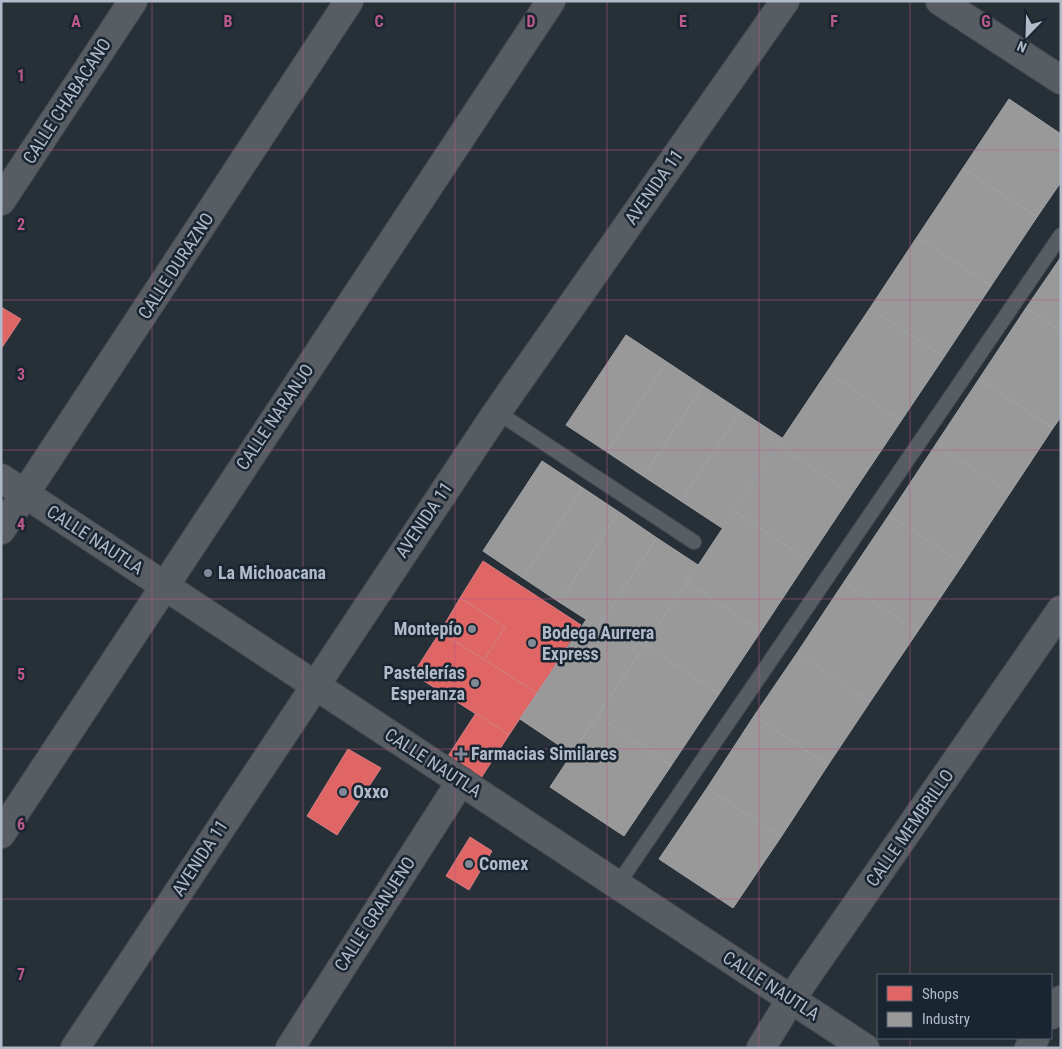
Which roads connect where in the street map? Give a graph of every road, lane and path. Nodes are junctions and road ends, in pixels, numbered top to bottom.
1 (133, 1) edge
2 (349, 1) edge
3 (551, 1) edge
4 (785, 1) edge
5 (940, 1) edge
6 (1061, 80) edge
7 (1, 202) edge
8 (1061, 235) edge
9 (497, 412) junction
10 (1, 478) edge
11 (26, 494) junction
12 (1, 530) edge
13 (694, 542) dead end
14 (164, 585) junction
15 (1061, 610) edge
16 (314, 684) junction
17 (461, 781) junction
18 (1, 834) edge
19 (618, 884) junction
20 (791, 999) junction
21 (1061, 1000) edge
22 (1052, 1014) edge
23 (75, 1048) edge
24 (290, 1048) edge
25 (761, 1048) edge
26 (866, 1048) edge

1 - 7 street, CALLE CHABACANO
2 - 11 street, CALLE DURAZNO
3 - 14 street, CALLE NARANJO
4 - 9 street, AVENIDA 11
5 - 6 street
8 - 19 lane
9 - 13 lane
9 - 16 street, AVENIDA 11
10 - 11 street, CALLE NAUTLA
11 - 12 street, CALLE DURAZNO
11 - 14 street, CALLE NAUTLA
14 - 16 street, CALLE NAUTLA
14 - 18 street, CALLE NARANJO
15 - 20 street, CALLE MEMBRILLO
16 - 17 street, CALLE NAUTLA
16 - 23 street, AVENIDA 11
17 - 19 street, CALLE NAUTLA
17 - 24 street, CALLE GRANJENO
19 - 20 street, CALLE NAUTLA
20 - 25 street, CALLE MEMBRILLO
20 - 26 street, CALLE NAUTLA
21 - 22 street

